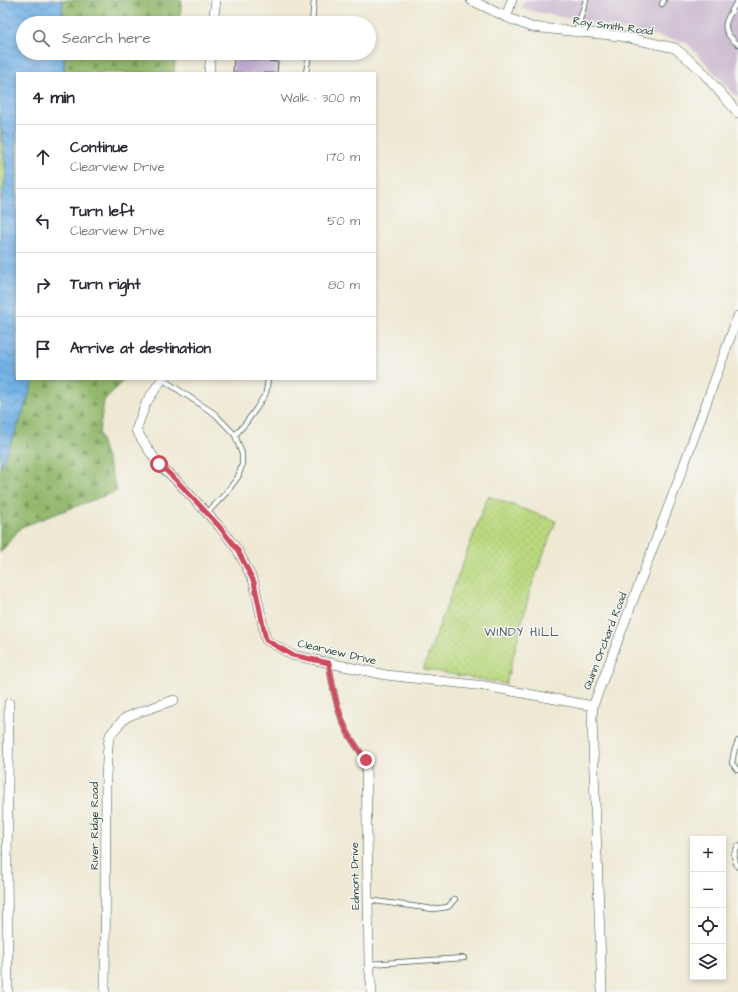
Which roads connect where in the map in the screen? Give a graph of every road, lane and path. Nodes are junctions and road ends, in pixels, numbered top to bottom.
1 (216, 0) edge
2 (314, 0) edge
3 (471, 0) edge
4 (512, 0) edge
5 (586, 0) edge
6 (738, 0) edge
7 (482, 3) edge
8 (214, 16) edge
9 (313, 16) edge
10 (506, 17) junction
11 (576, 32) junction
12 (738, 44) edge
13 (210, 60) edge
14 (308, 60) edge
15 (209, 72) edge
16 (306, 72) edge
17 (738, 113) edge
18 (738, 316) edge
19 (161, 380) edge
20 (164, 380) edge
21 (268, 380) edge
22 (235, 435) junction
23 (207, 513) junction
24 (329, 663) junction
25 (174, 700) dead end
26 (9, 703) dead end
27 (594, 706) junction
28 (738, 741) edge
29 (366, 760) joint
30 (738, 770) edge
31 (738, 846) edge
32 (738, 867) edge
33 (455, 899) dead end
34 (368, 900) junction
35 (464, 958) dead end
36 (369, 964) junction
37 (8, 992) edge
38 (105, 992) edge
39 (372, 992) edge
40 (602, 992) edge

1 - 8 street
2 - 9 lane
3 - 7 street
4 - 10 street
5 - 11 lane
6 - 12 lane
7 - 10 street, Ray Smith Road
10 - 11 street, Ray Smith Road
11 - 17 street, Ray Smith Road
13 - 15 street
14 - 16 lane
18 - 27 street, Quinn Orchard Road
19 - 23 street, Clearview Drive
20 - 22 lane
21 - 22 lane
22 - 23 lane
23 - 24 street, Clearview Drive
24 - 27 street, Clearview Drive
24 - 29 lane
25 - 38 street, River Ridge Road
26 - 37 street
27 - 40 street, Quinn Orchard Road
28 - 30 lane
29 - 34 street, Edmont Drive
31 - 32 lane
33 - 34 lane
34 - 36 street, Edmont Drive
35 - 36 lane
36 - 39 street, Edmont Drive

